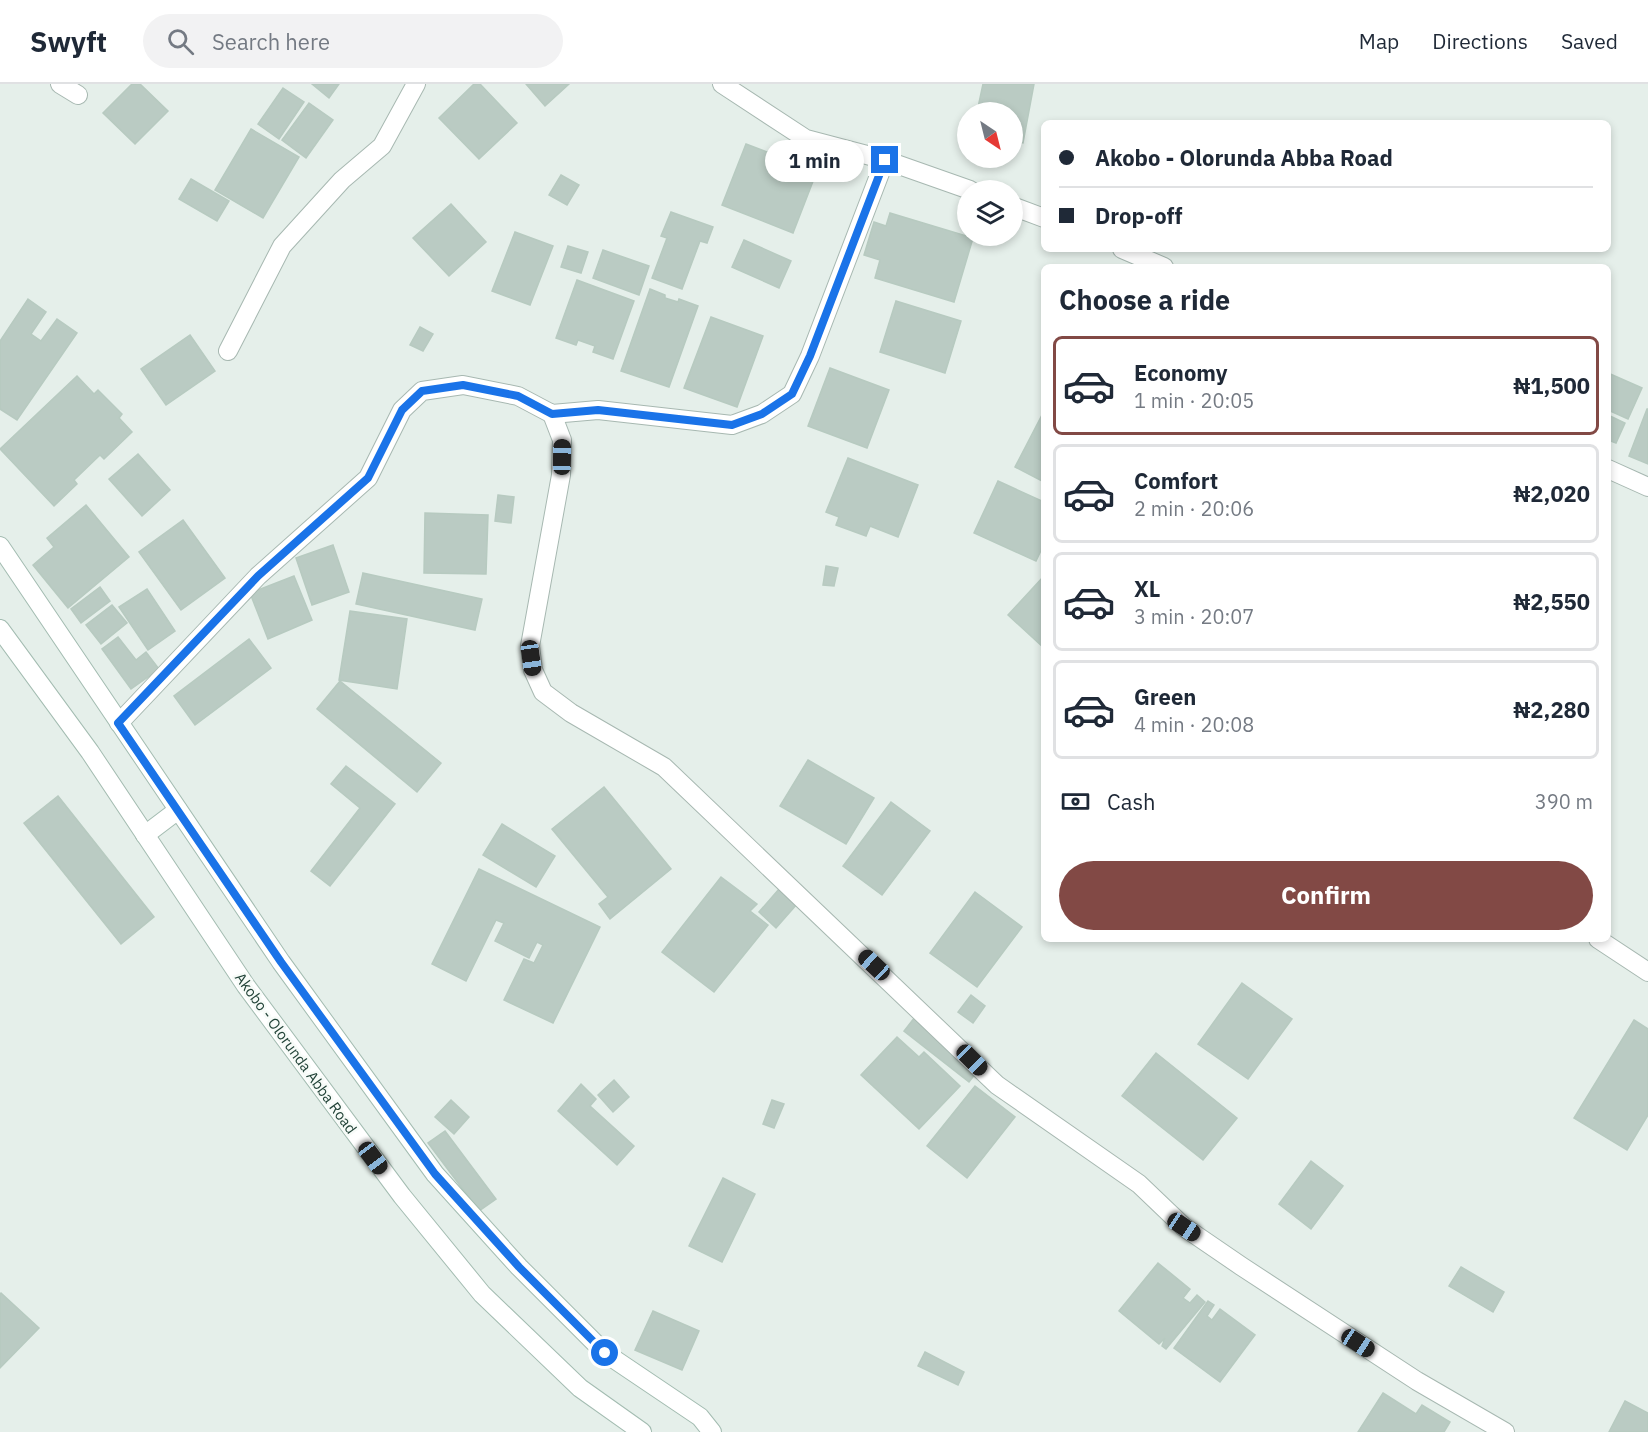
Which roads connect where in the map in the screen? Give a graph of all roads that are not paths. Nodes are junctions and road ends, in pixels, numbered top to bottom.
1 (60, 84) edge
2 (416, 84) edge
3 (722, 84) edge
4 (78, 95) dead end
5 (885, 160) junction
6 (957, 185) edge
7 (1023, 210) edge
8 (1041, 217) edge
9 (1129, 252) edge
10 (1157, 264) edge
11 (228, 351) dead end
12 (552, 414) junction
13 (1611, 470) edge
14 (1648, 487) edge
15 (0, 546) edge
16 (0, 629) edge
17 (118, 723) junction
18 (178, 810) junction
19 (145, 836) junction
20 (1603, 942) edge
21 (1648, 972) edge
22 (642, 1432) edge
23 (712, 1432) edge
24 (1505, 1432) edge

1 - 4 street
2 - 11 street
3 - 5 street
5 - 6 street
5 - 12 street
7 - 8 street
9 - 10 street
12 - 17 street
12 - 24 street
13 - 14 street
15 - 17 street
16 - 19 street, Akobo - Olorunda Abba Road
17 - 18 street
18 - 19 street
18 - 23 street
19 - 22 street, Akobo - Olorunda Abba Road
20 - 21 street

